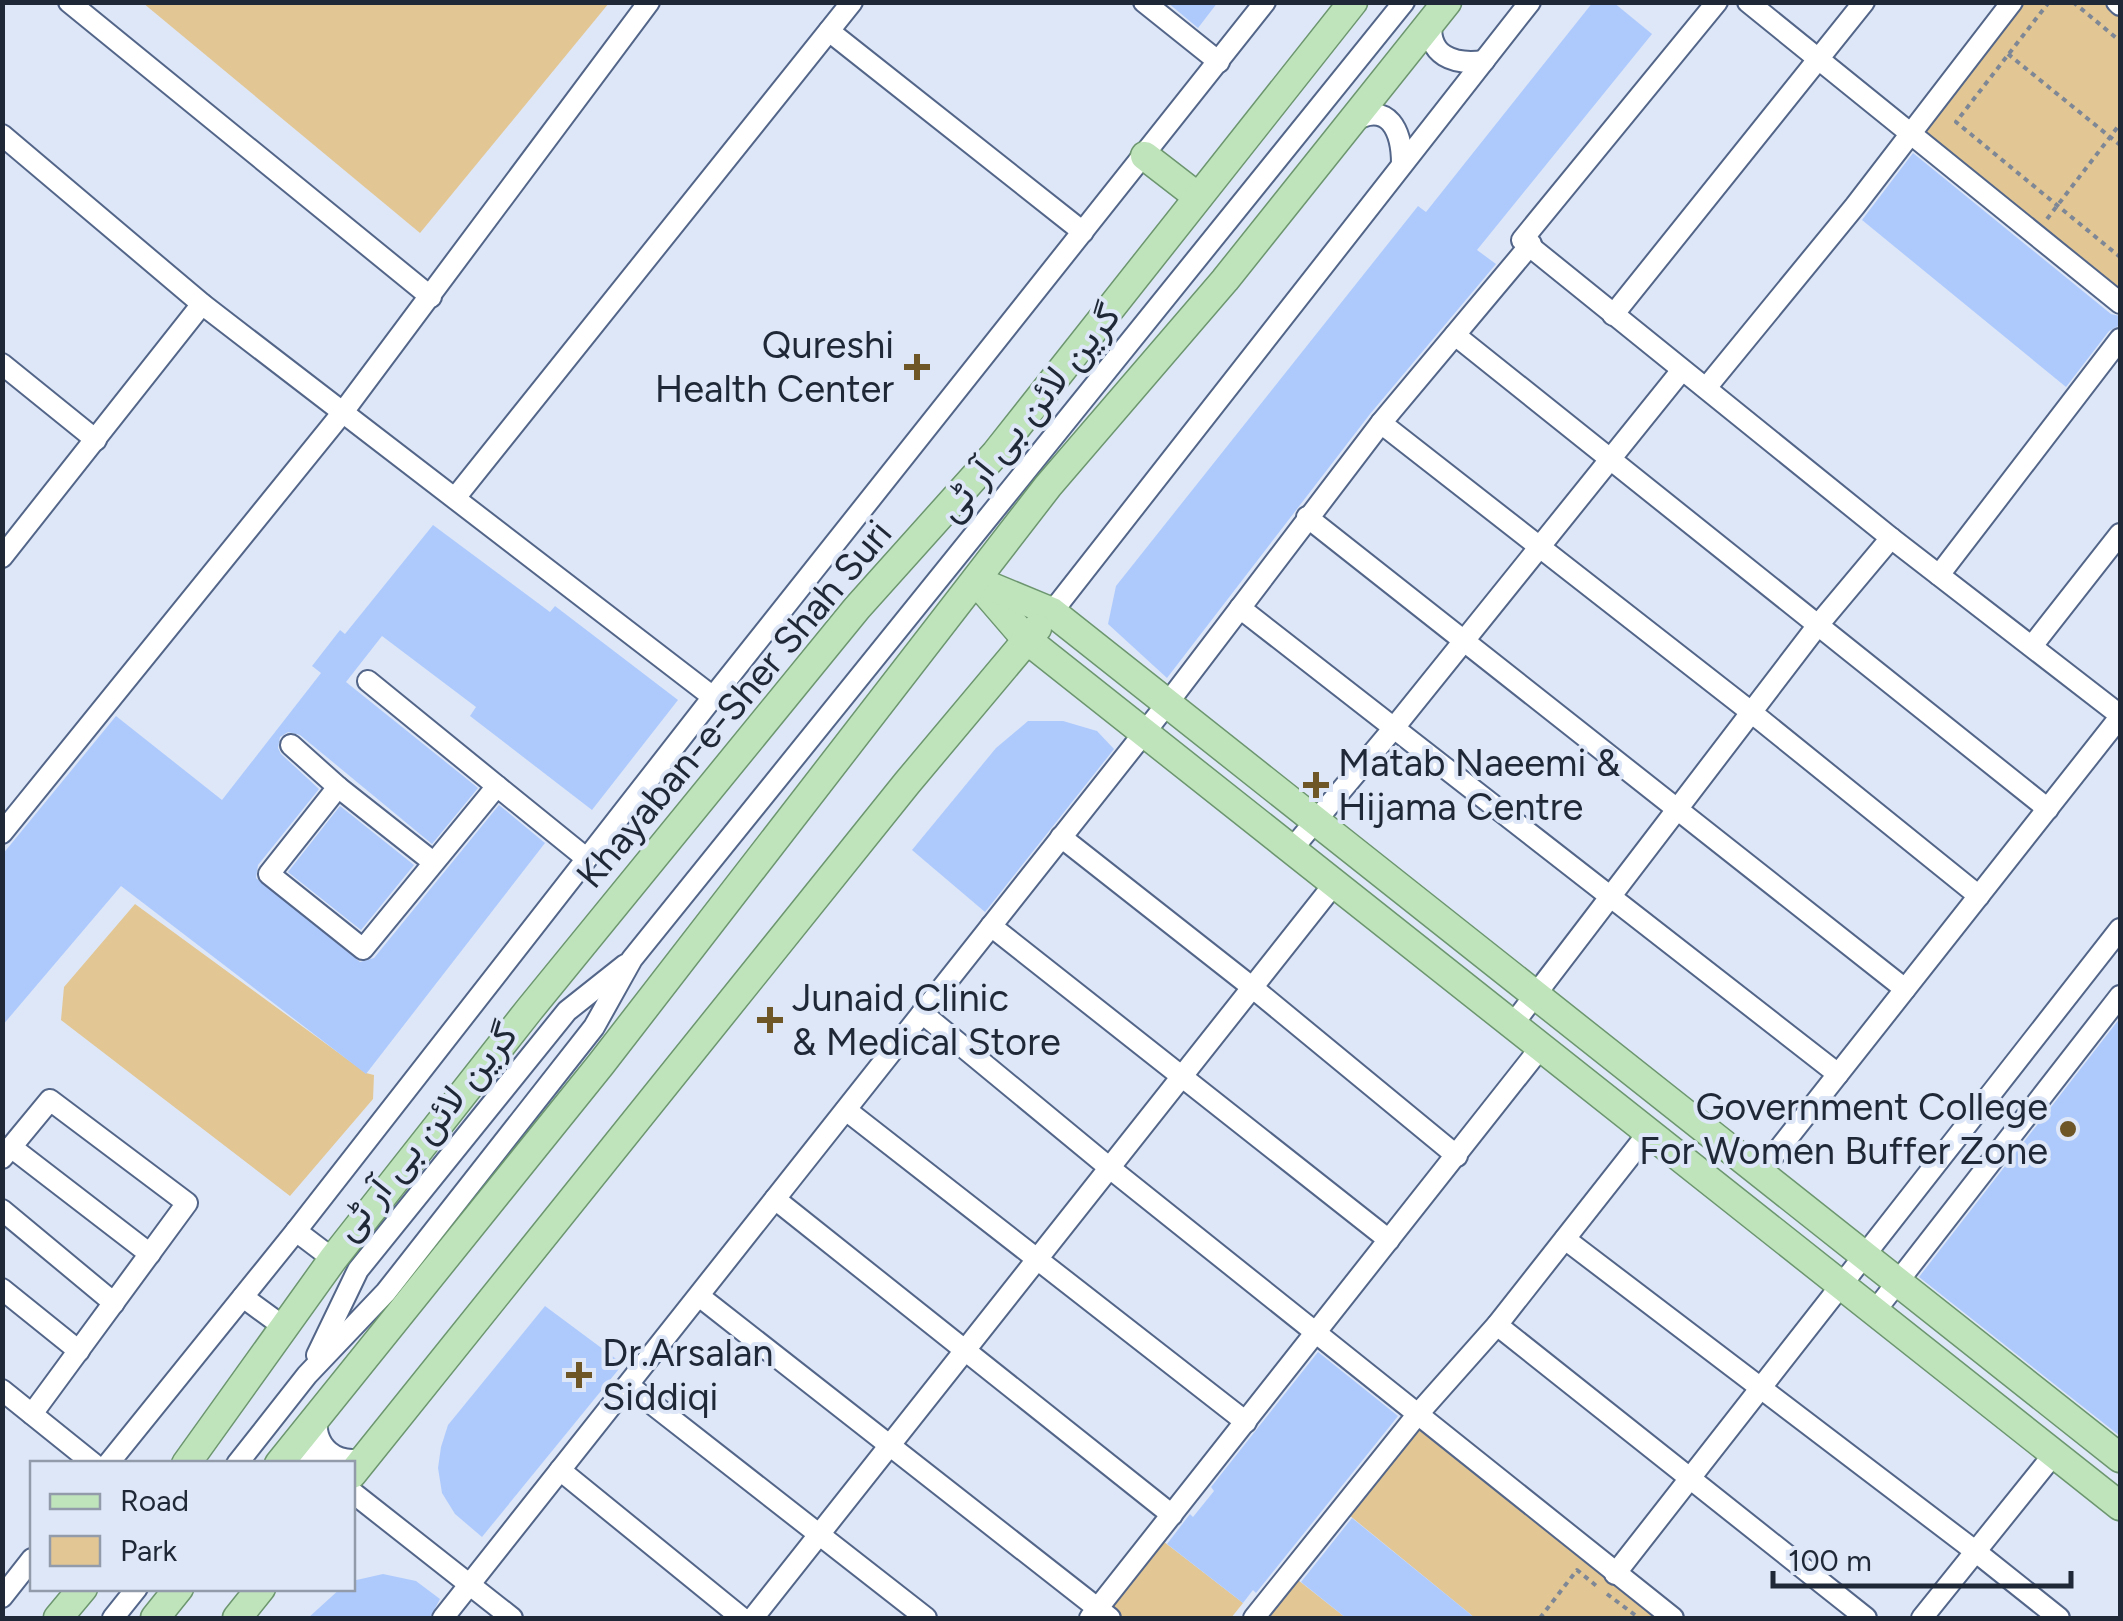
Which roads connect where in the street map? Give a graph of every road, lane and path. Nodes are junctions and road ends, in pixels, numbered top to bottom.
1 (69, 2) edge
2 (649, 2) edge
3 (852, 2) edge
4 (1144, 2) edge
5 (1265, 2) edge
6 (1352, 2) edge
7 (1404, 2) edge
8 (1530, 2) edge
9 (1717, 2) edge
10 (1748, 2) edge
11 (1864, 2) edge
12 (2012, 2) edge
13 (2049, 2) edge
14 (2073, 2) edge
15 (1439, 12) edge
16 (830, 31) junction
17 (2120, 41) edge
18 (2008, 54) junction
19 (1820, 59) junction
20 (1484, 61) junction
21 (1219, 62) junction
22 (1349, 124) junction
23 (2120, 124) edge
24 (1912, 133) junction
25 (2, 135) edge
26 (2110, 136) junction
27 (2120, 145) edge
28 (1146, 156) junction
29 (1402, 164) junction
30 (1198, 197) junction
31 (2058, 205) junction
32 (1084, 232) junction
33 (1531, 244) junction
34 (2120, 257) edge
35 (431, 296) junction
36 (2120, 303) edge
37 (202, 304) junction
38 (1613, 315) junction
39 (1455, 336) junction
40 (2120, 338) edge
41 (2, 364) edge
42 (1682, 370) junction
43 (1706, 388) junction
44 (342, 412) junction
45 (1380, 424) junction
46 (96, 440) junction
47 (1610, 458) junction
48 (455, 498) junction
49 (1307, 517) junction
50 (2120, 534) edge
51 (1891, 538) junction
52 (1538, 549) junction
53 (3, 554) edge
54 (1939, 575) junction
55 (976, 581) junction
56 (1240, 608) junction
57 (1052, 612) junction
58 (1818, 625) junction
59 (1026, 639) junction
60 (1464, 639) junction
61 (2032, 646) junction
62 (368, 681) dead end
63 (713, 697) junction
64 (1167, 704) junction
65 (1751, 712) junction
66 (2120, 716) edge
67 (1394, 728) junction
68 (1144, 733) junction
69 (291, 746) dead end
70 (497, 786) junction
71 (338, 787) junction
72 (1678, 808) junction
73 (2048, 810) junction
74 (1314, 820) junction
75 (2, 833) edge
76 (1061, 837) junction
77 (1292, 849) junction
78 (586, 858) junction
79 (434, 862) junction
80 (1334, 883) junction
81 (1610, 894) junction
82 (1978, 896) junction
83 (991, 926) junction
84 (2116, 943) edge
85 (632, 959) junction
86 (1253, 988) junction
87 (1906, 989) junction
88 (1536, 996) junction
89 (2120, 996) edge
90 (922, 1013) junction
91 (1512, 1024) junction
92 (1541, 1047) junction
93 (1838, 1074) junction
94 (1183, 1078) junction
95 (846, 1110) junction
96 (1649, 1132) junction
97 (7, 1152) edge
98 (1457, 1156) junction
99 (1110, 1169) junction
100 (1760, 1173) junction
101 (775, 1199) junction
102 (2, 1210) edge
103 (296, 1230) junction
104 (1564, 1239) junction
105 (1389, 1240) junction
106 (1870, 1246) junction
107 (150, 1254) junction
108 (333, 1258) junction
109 (1038, 1258) junction
110 (1905, 1273) junction
111 (1841, 1284) junction
112 (2, 1289) edge
113 (698, 1296) junction
114 (243, 1297) junction
115 (114, 1303) junction
116 (1875, 1311) junction
117 (1497, 1325) junction
118 (284, 1326) junction
119 (1316, 1332) junction
120 (965, 1350) junction
121 (78, 1351) junction
122 (308, 1375) junction
123 (628, 1384) junction
124 (1759, 1388) junction
125 (2, 1390) edge
126 (32, 1414) junction
127 (1417, 1415) junction
128 (317, 1416) junction
129 (1246, 1422) junction
130 (890, 1446) junction
131 (287, 1454) edge
132 (2054, 1454) junction
133 (2120, 1458) edge
134 (90, 1461) edge
135 (110, 1461) edge
136 (188, 1461) edge
137 (239, 1461) edge
138 (359, 1466) edge
139 (560, 1470) junction
140 (1690, 1476) junction
141 (355, 1494) edge
142 (2120, 1506) edge
143 (1172, 1515) junction
144 (820, 1535) junction
145 (1975, 1551) junction
146 (30, 1562) edge
147 (1577, 1570) dead end
148 (1615, 1574) junction
149 (469, 1586) junction
150 (80, 1591) edge
151 (135, 1591) edge
152 (177, 1591) edge
153 (258, 1591) edge
154 (2, 1598) edge
155 (1099, 1615) edge
156 (58, 1618) edge
157 (113, 1618) edge
158 (155, 1618) edge
159 (237, 1618) edge
160 (443, 1618) edge
161 (512, 1618) edge
162 (742, 1618) edge
163 (754, 1618) edge
164 (926, 1618) edge
165 (1254, 1618) edge
166 (1540, 1618) edge
167 (1672, 1618) edge
168 (1866, 1618) edge
169 (1922, 1618) edge
170 (2058, 1618) edge

1 - 35 street
2 - 35 street
3 - 16 street
4 - 21 street
5 - 21 street
6 - 30 main road, Khayaban-e-Sher Shah Suri
7 - 85 street, گرین لائن بی آر ٹی
8 - 20 street
9 - 33 street
10 - 19 street
11 - 19 street
12 - 24 street
13 - 18 path
14 - 17 path
15 - 20 street
15 - 22 main road
16 - 32 street
16 - 48 street
18 - 26 path
18 - 31 path
19 - 24 street
19 - 38 street
20 - 29 street
21 - 28 street
22 - 29 street
22 - 55 main road
23 - 26 path
24 - 36 street
24 - 43 street
25 - 37 street
26 - 27 path
26 - 31 path
28 - 30 main road
28 - 32 street
29 - 57 street
30 - 108 main road, Khayaban-e-Sher Shah Suri
31 - 34 path
32 - 63 street
33 - 38 street
33 - 39 street
35 - 44 street
37 - 44 street
37 - 46 street
38 - 42 street
39 - 45 street
39 - 47 street
40 - 54 street
41 - 46 street
42 - 43 street
42 - 47 street
43 - 51 street
44 - 48 street
44 - 75 street
45 - 49 street
45 - 52 street
46 - 53 street
47 - 52 street
47 - 58 street
48 - 63 street
49 - 56 street
49 - 60 street
50 - 61 street
51 - 54 street
51 - 58 street
52 - 60 street
52 - 65 street
54 - 61 street
55 - 57 main road
55 - 59 main road
55 - 128 main road
56 - 64 street
56 - 67 street
57 - 59 main road
57 - 64 main road
58 - 65 street
58 - 73 street
59 - 68 main road
59 - 138 main road
60 - 67 street
60 - 72 street
61 - 66 street
62 - 70 street
63 - 78 street
64 - 68 street
64 - 74 main road
65 - 72 street
65 - 82 street
66 - 73 street
67 - 74 street
67 - 81 street
68 - 76 street
68 - 77 main road
69 - 71 street
70 - 78 street
70 - 79 street
71 - 79 street
71 - 79 street
72 - 81 street
72 - 87 street
73 - 82 street
74 - 77 street
74 - 88 main road
76 - 83 street
76 - 86 street
77 - 80 main road
78 - 103 street
80 - 86 street
80 - 91 main road
81 - 88 street
81 - 93 street
82 - 87 street
83 - 90 street
83 - 94 street
84 - 106 street
85 - 122 street, گرین لائن بی آر ٹی
85 - 122 street, گرین لائن بی آر ٹی
86 - 94 street
86 - 98 street
87 - 93 street
88 - 91 street
88 - 100 main road
89 - 110 street
90 - 95 street
90 - 99 street
91 - 92 main road
92 - 96 main road
92 - 98 street
93 - 100 street
94 - 99 street
94 - 105 street
95 - 101 street
95 - 109 street
96 - 104 street
96 - 111 main road
97 - 107 street
97 - 107 street
98 - 105 street
99 - 109 street
99 - 119 street
100 - 106 main road
101 - 113 street
101 - 120 street
102 - 115 street
103 - 108 street
103 - 114 street
104 - 117 street
104 - 124 street
105 - 119 street
106 - 110 main road
106 - 111 street
107 - 115 street
108 - 118 main road, Khayaban-e-Sher Shah Suri
109 - 120 street
109 - 129 street
110 - 116 street
110 - 133 main road
111 - 116 main road
111 - 124 street
112 - 121 street
113 - 123 street
113 - 130 street
114 - 118 street
114 - 135 street
115 - 121 street
116 - 132 main road
117 - 127 street
117 - 140 street
118 - 136 main road, Khayaban-e-Sher Shah Suri
119 - 127 street
119 - 129 street
120 - 130 street
120 - 143 street
121 - 126 street
122 - 137 street, گرین لائن بی آر ٹی
123 - 139 street
123 - 144 street
124 - 140 street
124 - 145 street
125 - 126 street
126 - 134 street
127 - 148 street
127 - 165 street
128 - 131 main road
128 - 138 street
129 - 143 street
130 - 144 street
130 - 155 street
132 - 142 main road
132 - 145 street
139 - 149 street
139 - 162 street
140 - 148 street
140 - 168 street
141 - 149 street
143 - 155 street
144 - 163 street
144 - 164 street
145 - 169 street
145 - 170 street
146 - 154 street
147 - 166 path
148 - 167 street
149 - 160 street
149 - 161 street
150 - 156 main road
151 - 157 street
152 - 158 main road
153 - 159 main road

